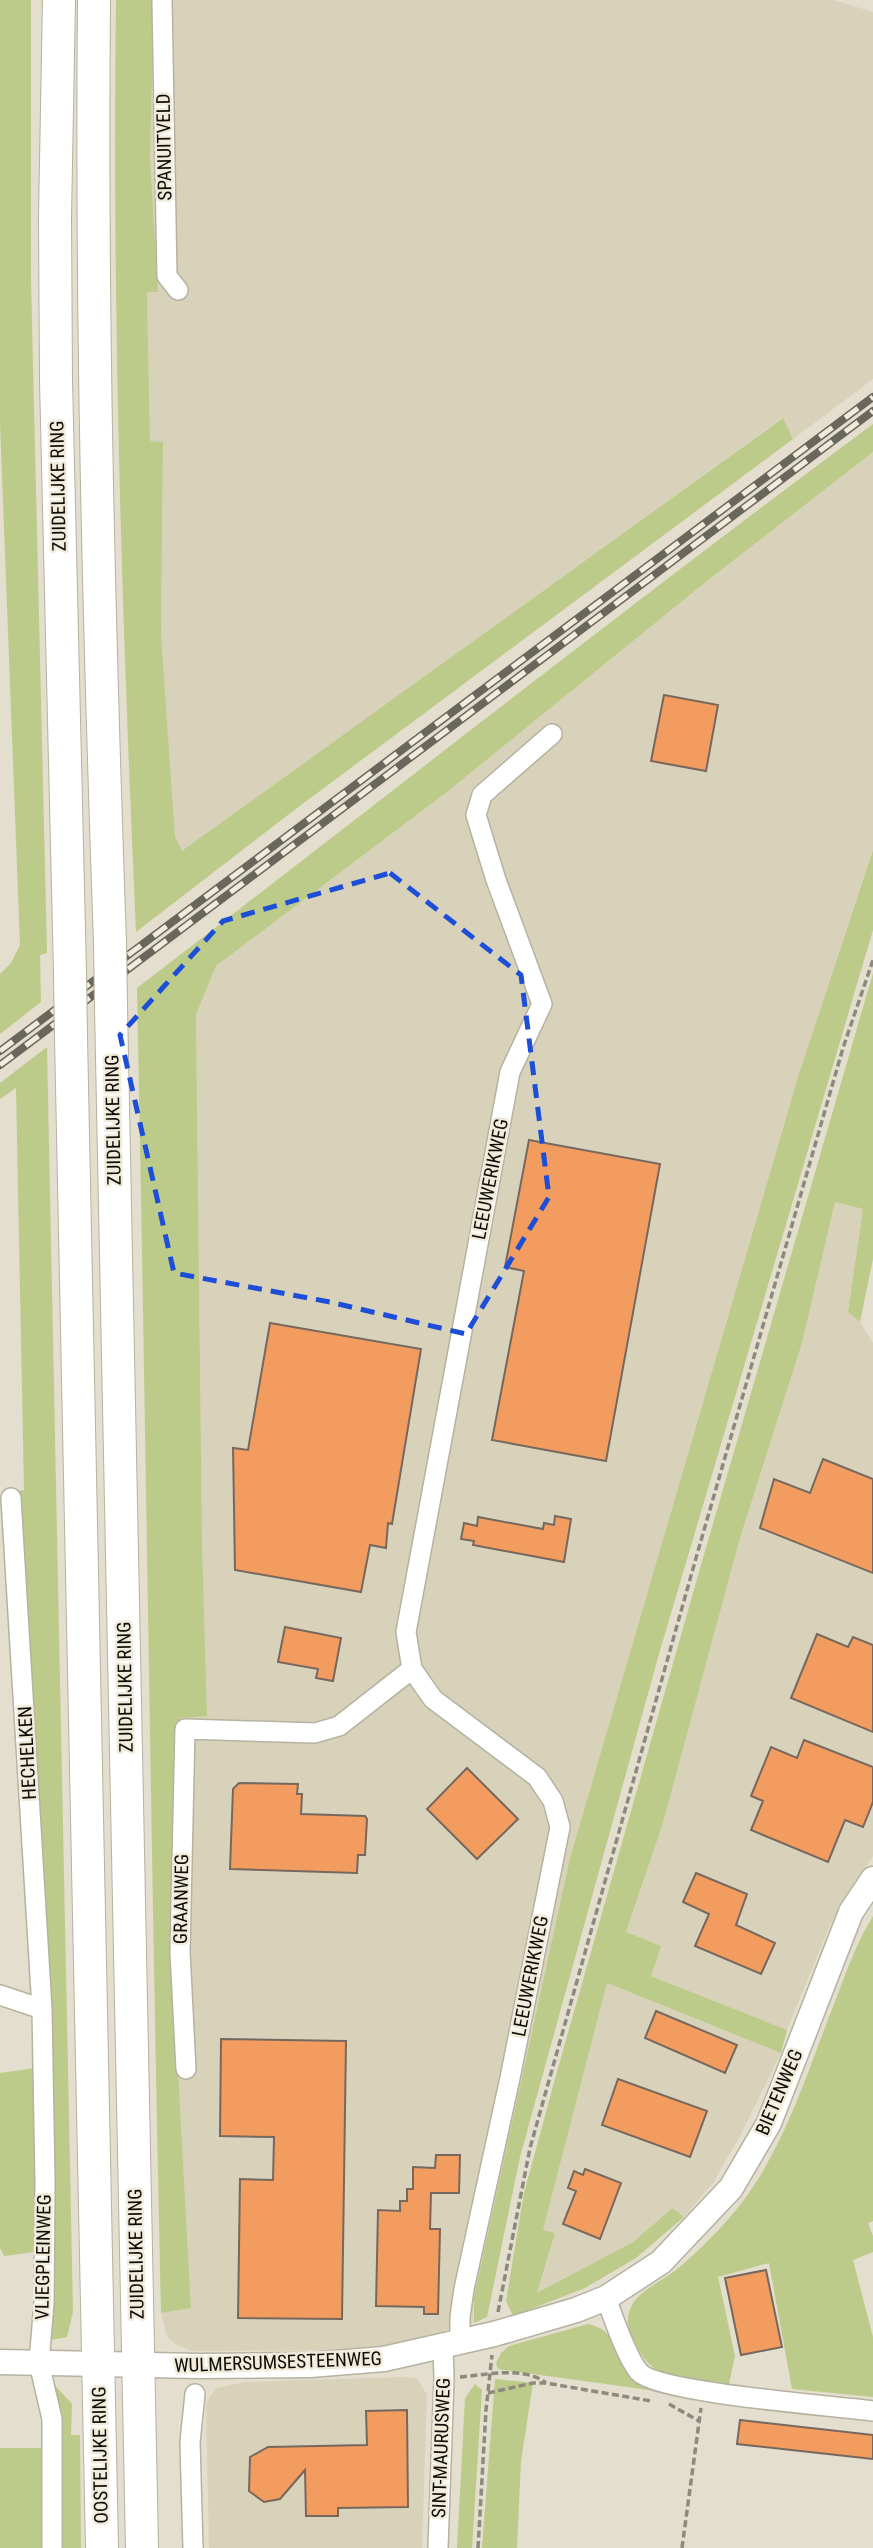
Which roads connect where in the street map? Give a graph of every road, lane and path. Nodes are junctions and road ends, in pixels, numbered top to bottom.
1 (59, 0) edge
2 (94, 0) edge
3 (162, 0) edge
4 (178, 290) dead end
5 (552, 734) dead end
6 (873, 960) edge
7 (11, 1498) dead end
8 (412, 1669) junction
9 (873, 1879) edge
10 (0, 1995) edge
11 (42, 2009) junction
12 (186, 2069) dead end
13 (606, 2298) junction
14 (494, 2334) junction
15 (451, 2345) junction
16 (0, 2362) edge
17 (39, 2362) junction
18 (98, 2363) junction
19 (140, 2366) junction
20 (491, 2371) junction
21 (444, 2378) junction
22 (546, 2383) junction
23 (488, 2393) junction
24 (195, 2394) dead end
25 (655, 2401) dead end
26 (667, 2403) dead end
27 (873, 2411) edge
28 (52, 2548) edge
29 (102, 2548) edge
30 (142, 2548) edge
31 (193, 2548) edge
32 (438, 2548) edge
33 (478, 2548) edge
34 (682, 2548) edge

1 - 18 highway, ZUIDELIJKE RING, bridge
2 - 19 highway, ZUIDELIJKE RING, bridge
3 - 4 street, SPANUITVELD
5 - 8 street, LEEUWERIKWEG
6 - 14 path
7 - 11 street, HECHELKEN
8 - 12 street, GRAANWEG
8 - 15 street, LEEUWERIKWEG
9 - 13 street, BIETENWEG
10 - 11 street
11 - 17 street, VLIEGPLEINWEG
13 - 14 street, WULMERSUMSESTEENWEG
13 - 27 street
14 - 15 street, WULMERSUMSESTEENWEG
15 - 19 street, WULMERSUMSESTEENWEG
15 - 21 street, SINT-MAURUSWEG
16 - 17 street, WULMERSUMSESTEENWEG
17 - 18 street, WULMERSUMSESTEENWEG
17 - 28 street, VLIEGPLEINWEG
18 - 19 street, WULMERSUMSESTEENWEG
18 - 29 highway, OOSTELIJKE RING
19 - 30 highway, OOSTELIJKE RING
20 - 21 path
20 - 22 path
20 - 23 path
21 - 32 street, SINT-MAURUSWEG
22 - 23 path
22 - 25 path
23 - 33 path
24 - 31 street
26 - 34 path

